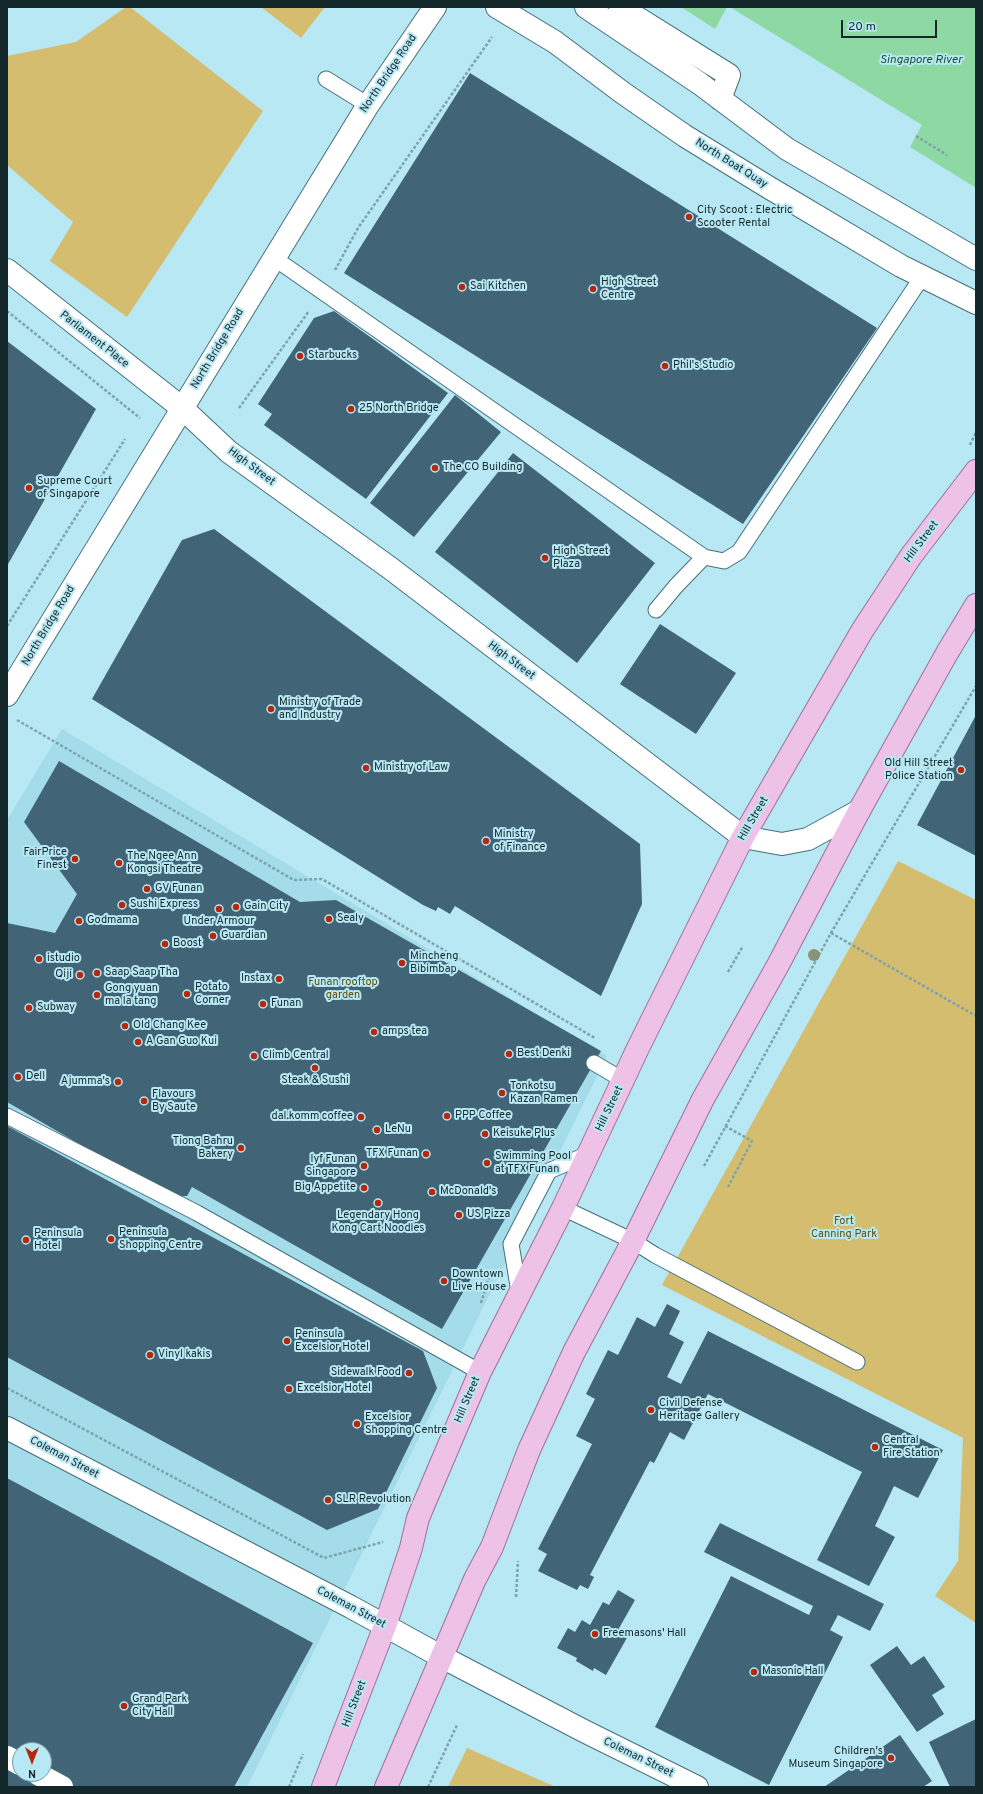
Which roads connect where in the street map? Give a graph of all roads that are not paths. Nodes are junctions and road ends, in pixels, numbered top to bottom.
1 (435, 7) edge
2 (586, 7) edge
3 (620, 7) edge
4 (503, 10) edge
5 (326, 79) dead end
6 (720, 99) junction
7 (368, 105) junction
8 (274, 258) junction
9 (976, 259) edge
10 (7, 270) edge
11 (922, 276) junction
12 (976, 303) edge
13 (182, 408) junction
14 (976, 471) edge
15 (704, 557) junction
16 (976, 605) edge
17 (656, 610) dead end
18 (7, 695) edge
19 (858, 811) junction
20 (743, 837) junction
21 (594, 1063) dead end
22 (623, 1080) junction
23 (7, 1116) edge
24 (588, 1154) junction
25 (563, 1208) junction
26 (633, 1241) junction
27 (519, 1292) junction
28 (857, 1362) dead end
29 (480, 1372) junction
30 (7, 1428) edge
31 (385, 1626) junction
32 (442, 1657) junction
33 (52, 1782) edge
34 (62, 1787) edge
35 (323, 1787) edge
36 (386, 1787) edge
37 (696, 1787) edge

1 - 7 street, North Bridge Road
2 - 6 street
3 - 6 street
4 - 11 street, North Boat Quay
5 - 7 lane
6 - 9 street
7 - 8 street, North Bridge Road
8 - 13 street, North Bridge Road
8 - 15 lane
10 - 13 street, Parliament Place
11 - 12 street, North Boat Quay
11 - 15 lane
13 - 18 street, North Bridge Road
13 - 20 street, High Street
14 - 20 main road, Hill Street
15 - 17 lane
16 - 19 main road
19 - 20 street, High Street
19 - 26 main road
20 - 22 main road, Hill Street
21 - 22 lane
22 - 24 main road, Hill Street
23 - 29 lane
24 - 25 main road, Hill Street
24 - 27 lane
25 - 26 lane
25 - 27 main road, Hill Street
26 - 28 lane
26 - 32 main road
27 - 29 main road, Hill Street
29 - 31 main road, Hill Street
30 - 31 street, Coleman Street
31 - 32 street, Coleman Street
31 - 35 main road, Hill Street
32 - 36 main road
32 - 37 street, Coleman Street
33 - 34 street

